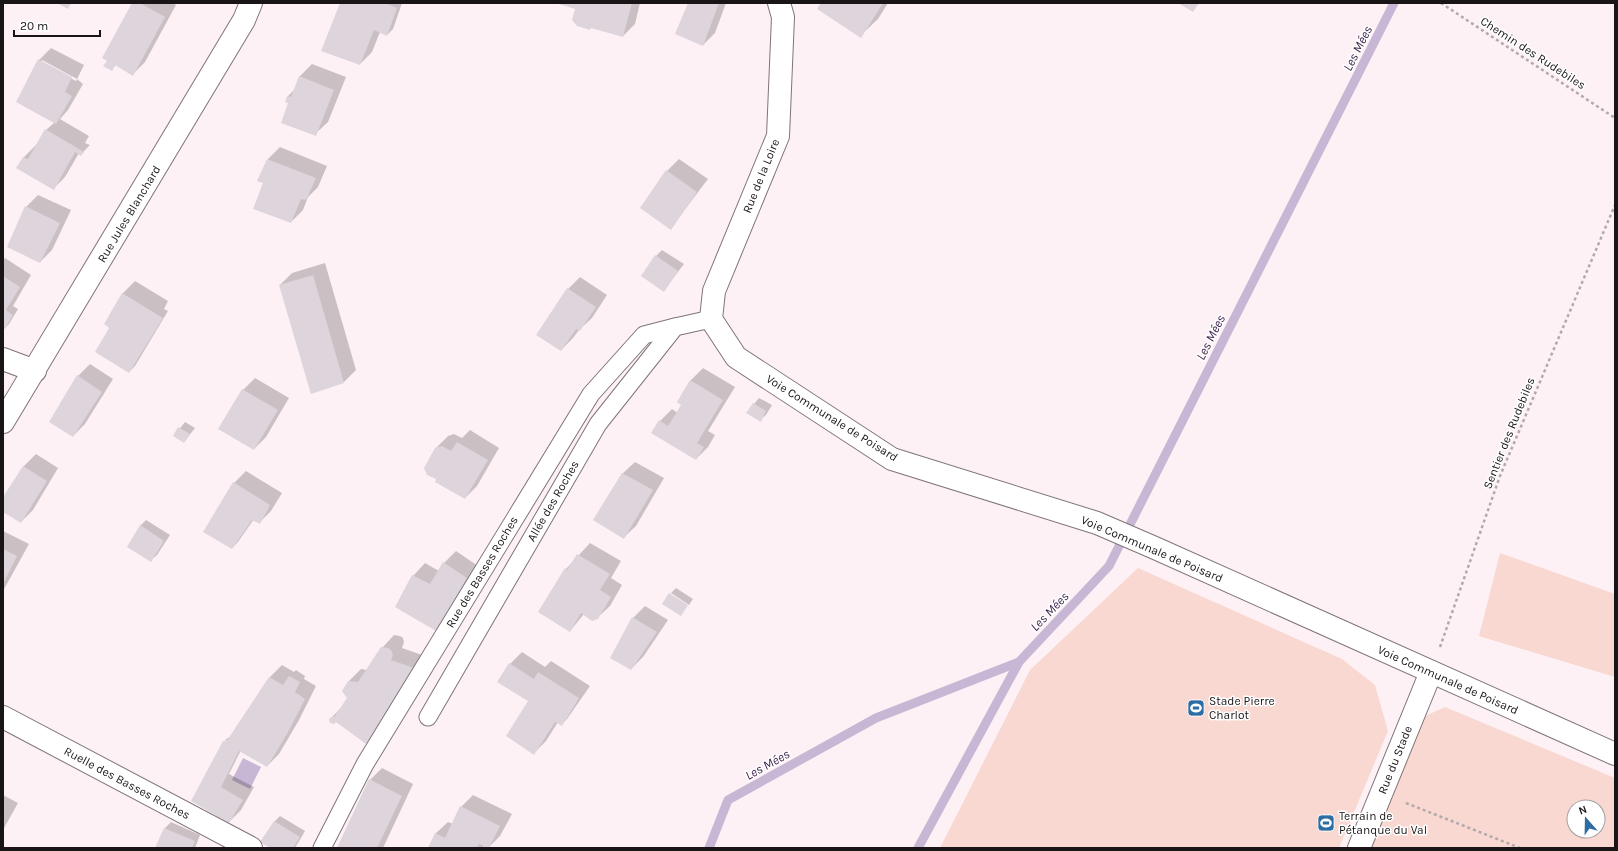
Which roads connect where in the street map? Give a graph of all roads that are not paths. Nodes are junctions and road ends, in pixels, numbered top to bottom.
1 (251, 3) edge
2 (780, 3) edge
3 (711, 319) junction
4 (675, 327) junction
5 (3, 359) edge
6 (35, 371) junction
7 (3, 422) edge
8 (1431, 672) junction
9 (428, 717) dead end
10 (3, 718) edge
11 (1615, 754) edge
12 (251, 848) edge
13 (322, 848) edge
14 (1359, 848) edge

1 - 6 street, Rue Jules Blanchard
2 - 3 street, Rue de la Loire
3 - 4 lane
3 - 8 street, Voie Communale de Poisard
4 - 9 lane, Allée des Roches
4 - 13 lane, Rue des Basses Roches
5 - 6 street
6 - 7 street, Rue Jules Blanchard
8 - 11 street, Voie Communale de Poisard
8 - 14 street, Rue du Stade
10 - 12 street, Ruelle des Basses Roches

